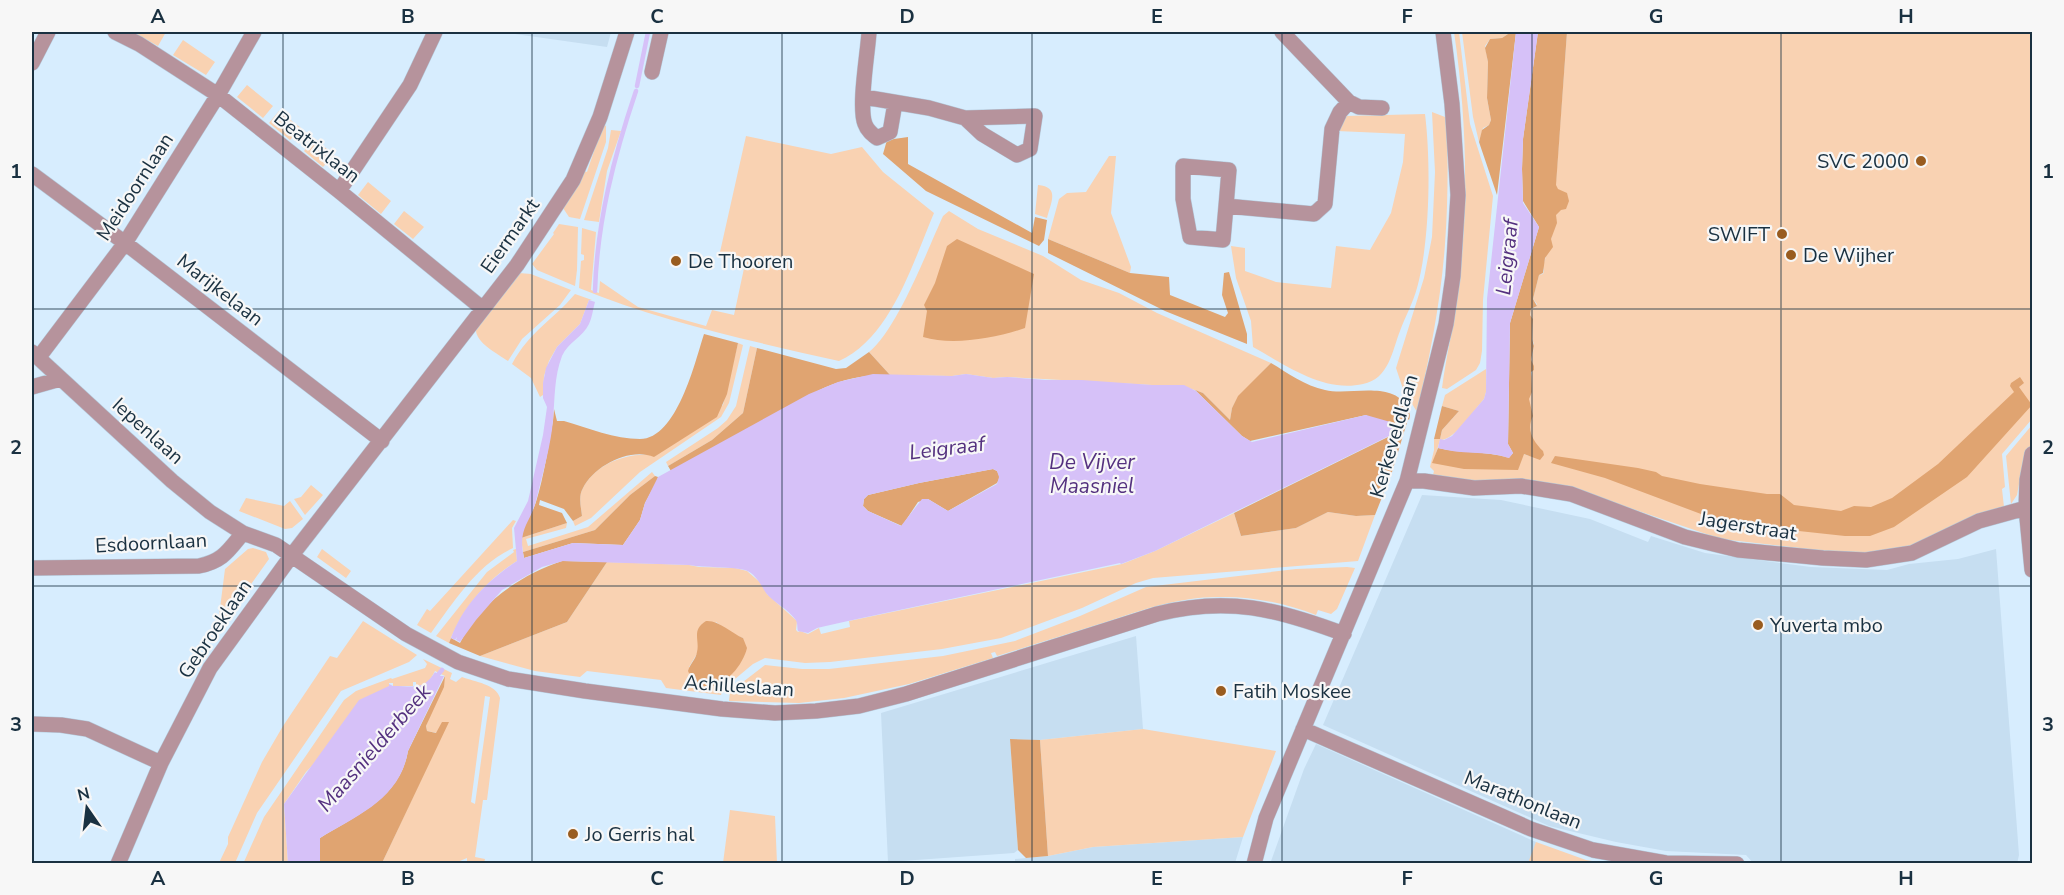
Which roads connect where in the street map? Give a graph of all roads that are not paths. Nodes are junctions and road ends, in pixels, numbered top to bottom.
1 (48, 32) edge
2 (115, 32) edge
3 (254, 32) edge
4 (435, 32) edge
5 (627, 32) edge
6 (662, 32) edge
7 (869, 32) edge
8 (1282, 32) edge
9 (1443, 32) edge
10 (32, 63) edge
11 (652, 72) dead end
12 (218, 95) junction
13 (864, 97) junction
14 (1349, 102) junction
15 (895, 103) junction
16 (1382, 108) dead end
17 (965, 118) dead end
18 (32, 174) edge
19 (339, 190) junction
20 (1226, 206) junction
21 (125, 243) junction
22 (483, 309) junction
23 (35, 354) edge
24 (60, 379) junction
25 (32, 387) edge
26 (382, 441) junction
27 (2032, 454) edge
28 (1407, 481) junction
29 (2026, 508) junction
30 (243, 533) junction
31 (292, 555) junction
32 (32, 568) edge
33 (2032, 570) edge
34 (1344, 634) junction
35 (32, 724) edge
36 (1304, 729) junction
37 (161, 763) junction
38 (118, 864) edge
39 (1254, 864) edge
40 (1737, 864) edge

1 - 10 street
2 - 12 street, Beatrixlaan
3 - 12 street, Meidoornlaan
4 - 19 street
5 - 22 street, Eiermarkt
6 - 11 street
7 - 13 street
8 - 14 street
9 - 28 street, Kerkeveldlaan
12 - 19 street, Beatrixlaan
12 - 21 street, Meidoornlaan
13 - 15 street
13 - 15 street
14 - 16 street
14 - 20 street
15 - 17 street
18 - 21 street, Marijkelaan
19 - 22 street, Beatrixlaan
20 - 20 street
21 - 23 street, Meidoornlaan
21 - 26 street, Marijkelaan
22 - 26 street, Eiermarkt
23 - 24 street, Iepenlaan
24 - 25 street
24 - 30 street, Iepenlaan
26 - 31 street, Gebroeklaan
27 - 29 street
28 - 29 street, Jagerstraat
28 - 34 street, Kerkeveldlaan
29 - 33 street
30 - 31 street
30 - 32 street, Esdoornlaan
31 - 34 street, Achilleslaan
31 - 37 street, Gebroeklaan
34 - 36 street, Kerkeveldlaan
35 - 37 street
36 - 39 street, Kerkeveldlaan
36 - 40 street, Marathonlaan
37 - 38 street, Gebroeklaan

